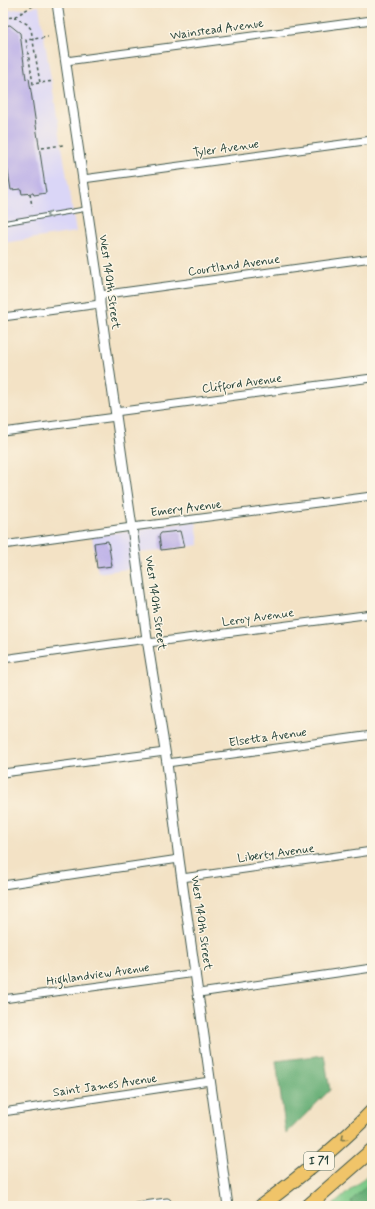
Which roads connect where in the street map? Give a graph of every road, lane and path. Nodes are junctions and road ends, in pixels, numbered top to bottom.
1 (38, 3) edge
2 (58, 3) edge
3 (14, 17) junction
4 (3, 18) edge
5 (372, 20) edge
6 (48, 37) dead end
7 (33, 39) junction
8 (66, 61) junction
9 (54, 81) dead end
10 (40, 83) junction
11 (372, 140) edge
12 (63, 145) dead end
13 (42, 148) dead end
14 (83, 179) junction
15 (30, 194) dead end
16 (32, 206) dead end
17 (87, 208) junction
18 (3, 223) edge
19 (372, 258) edge
20 (100, 300) junction
21 (3, 317) edge
22 (372, 378) edge
23 (116, 414) junction
24 (3, 432) edge
25 (372, 496) edge
26 (132, 527) junction
27 (3, 545) edge
28 (372, 614) edge
29 (148, 641) junction
30 (3, 659) edge
31 (372, 735) edge
32 (165, 752) junction
33 (167, 763) junction
34 (3, 773) edge
35 (372, 851) edge
36 (179, 859) junction
37 (182, 878) junction
38 (3, 885) edge
39 (372, 968) edge
40 (196, 973) junction
41 (199, 993) junction
42 (3, 999) edge
43 (210, 1081) junction
44 (372, 1111) edge
45 (3, 1112) edge
46 (372, 1150) edge
47 (167, 1202) dead end
48 (136, 1206) edge
49 (228, 1206) edge
50 (261, 1206) edge
51 (308, 1206) edge

1 - 3 path
2 - 8 street, West 140th Street
3 - 4 path
3 - 7 path
5 - 8 street, Wainstead Avenue
6 - 7 path
7 - 10 path
7 - 10 path
8 - 14 street, West 140th Street
9 - 10 path
11 - 14 street, Tyler Avenue
12 - 13 path
14 - 17 street, West 140th Street
15 - 16 path
17 -> 18 lane
17 - 20 street, West 140th Street
19 - 20 street, Courtland Avenue
20 - 21 street, Courtland Avenue
20 - 23 street, West 140th Street
22 - 23 street, Clifford Avenue
23 - 24 street, Clifford Avenue
23 - 26 street, West 140th Street
25 - 26 street, Emery Avenue
26 - 27 street, Emery Avenue
26 - 29 street, West 140th Street
28 - 29 street, Leroy Avenue
29 - 30 street, Leroy Avenue
29 - 32 street, West 140th Street
31 - 33 street, Elsetta Avenue
32 - 33 street, West 140th Street
32 - 34 street
33 - 36 street, West 140th Street
35 - 37 street, Liberty Avenue
36 - 37 street, West 140th Street
36 - 38 street
37 - 40 street, West 140th Street
39 - 41 street
40 - 41 street, West 140th Street
40 - 42 street, Highlandview Avenue
41 - 43 street, West 140th Street
43 - 45 street, Saint James Avenue
43 - 49 street, West 140th Street
44 -> 50 highway, I 71
46 - 51 highway, I 71
47 - 48 street

